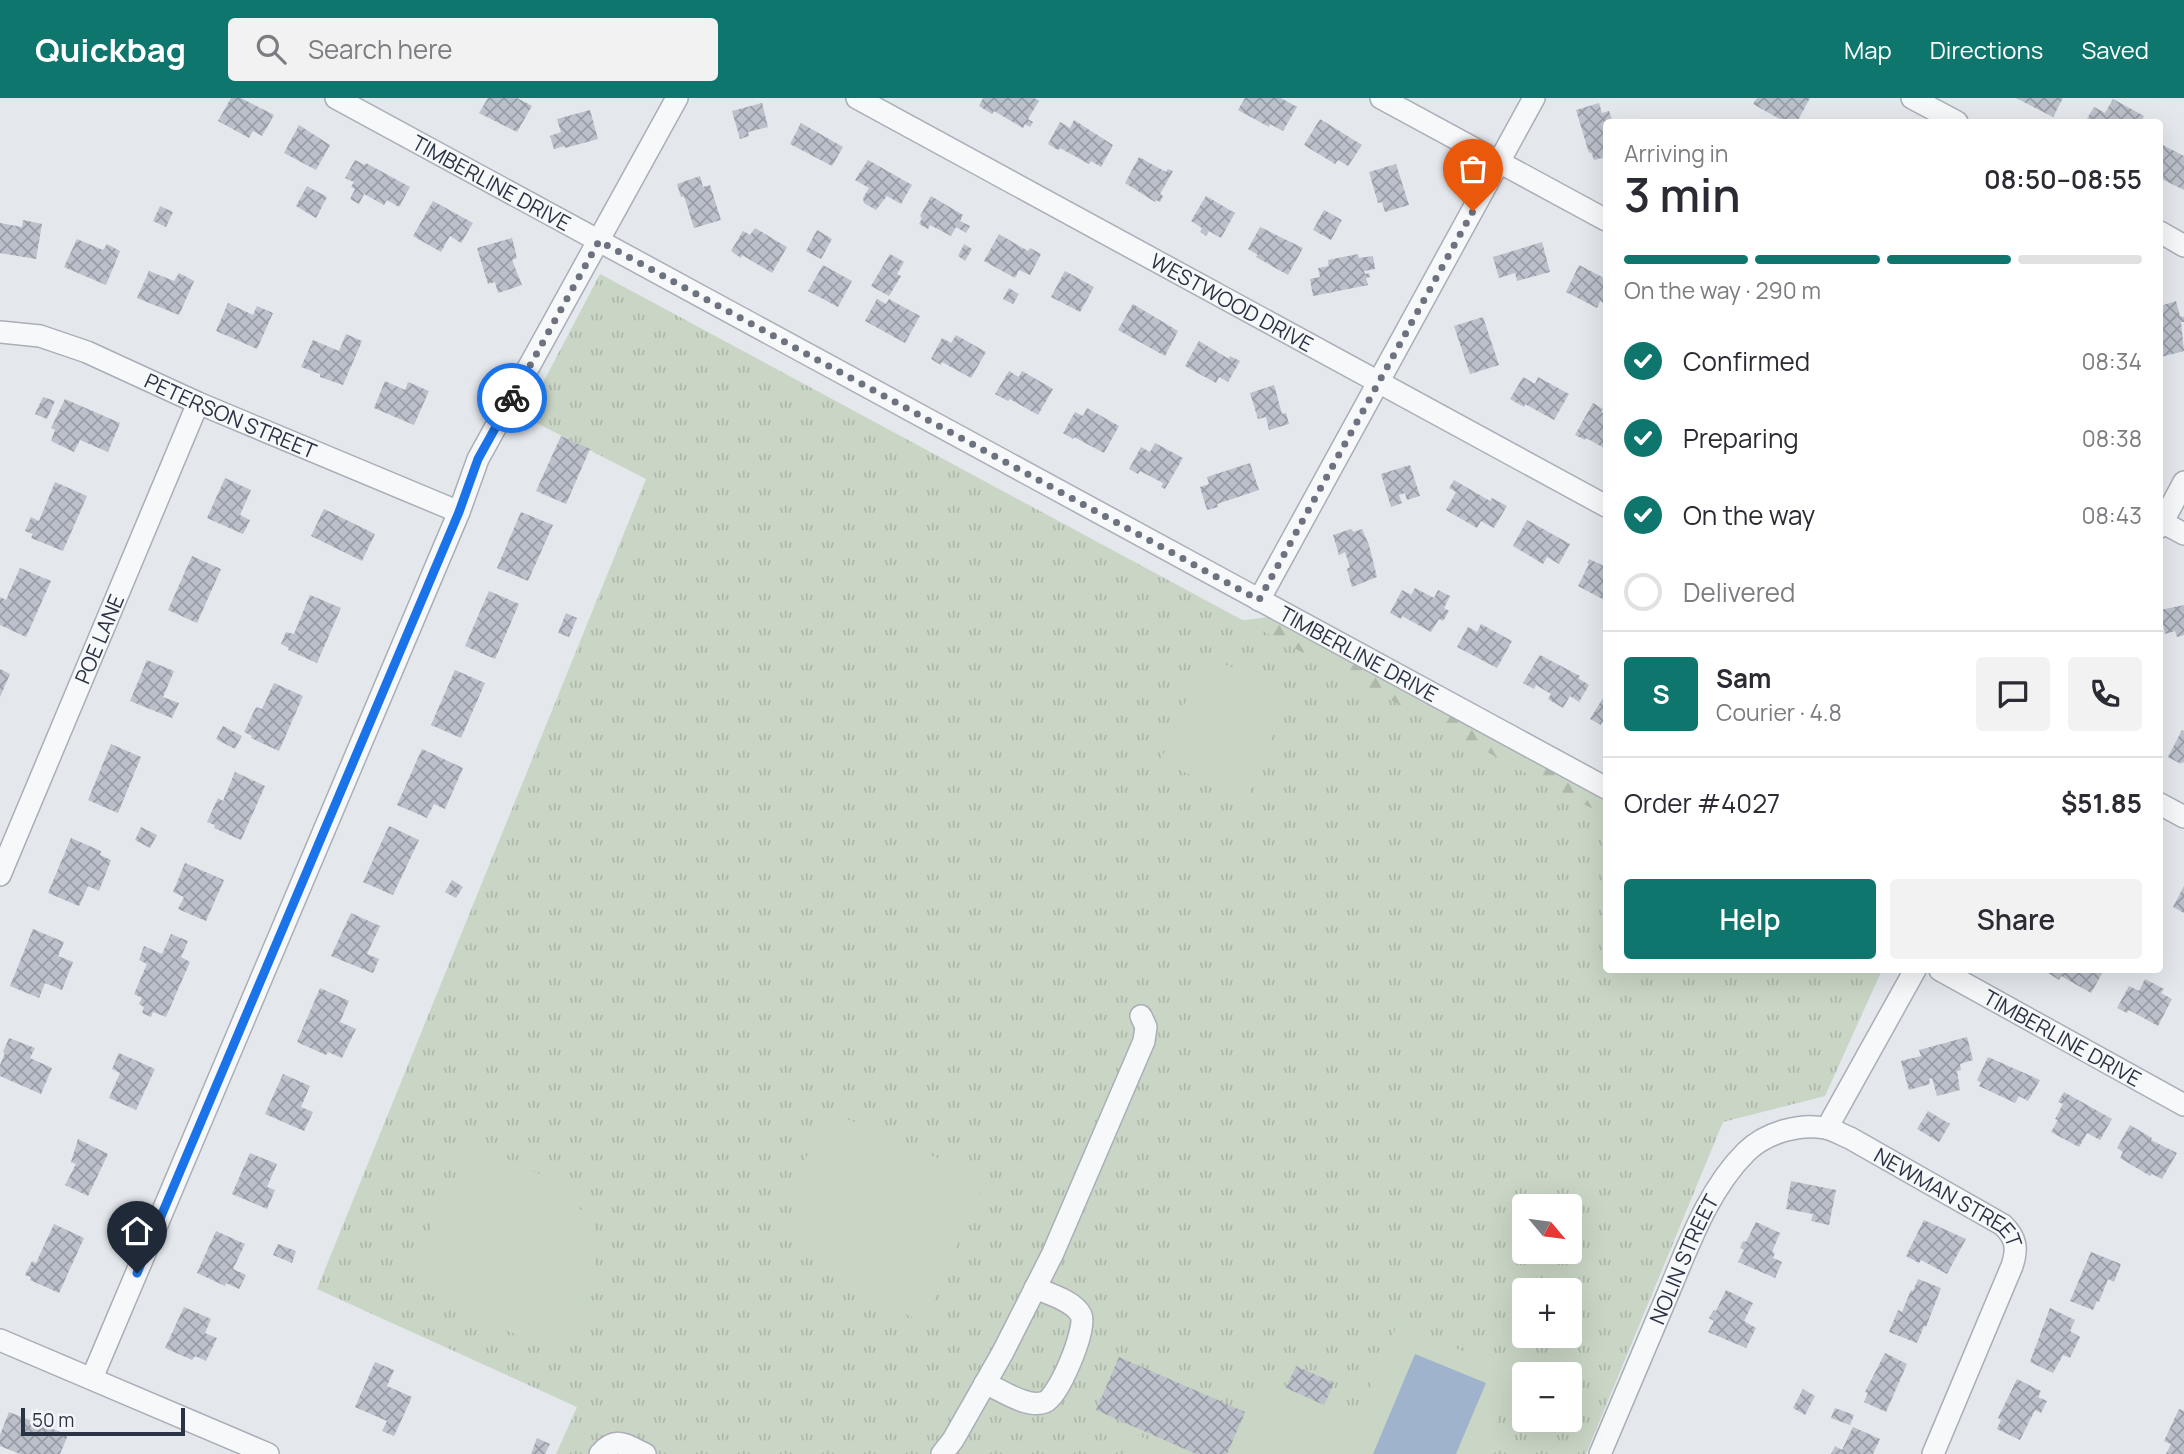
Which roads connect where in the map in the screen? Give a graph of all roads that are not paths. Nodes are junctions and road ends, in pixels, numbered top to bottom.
1 (336, 98) edge
2 (677, 98) edge
3 (857, 98) edge
4 (1381, 98) edge
5 (1534, 98) edge
6 (1912, 98) edge
7 (1951, 119) edge
8 (1499, 162) junction
9 (1603, 218) edge
10 (2163, 234) edge
11 (599, 241) junction
12 (2184, 246) edge
13 (0, 332) edge
14 (1381, 381) junction
15 (198, 403) junction
16 (2184, 482) edge
17 (1603, 504) edge
18 (459, 512) junction
19 (2163, 519) edge
20 (2163, 525) edge
21 (2184, 534) edge
22 (1259, 600) junction
23 (1603, 786) edge
24 (2163, 806) edge
25 (2184, 817) edge
26 (0, 875) edge
27 (1913, 973) edge
28 (1945, 973) edge
29 (1141, 1016) dead end
30 (2184, 1105) edge
31 (1827, 1128) junction
32 (1035, 1288) junction
33 (0, 1340) edge
34 (92, 1378) junction
35 (985, 1383) junction
36 (265, 1453) edge
37 (600, 1454) edge
38 (645, 1454) edge
39 (942, 1454) edge
40 (1600, 1454) edge
41 (1933, 1454) edge

1 - 11 street, TIMBERLINE DRIVE
2 - 11 street
3 - 14 street, WESTWOOD DRIVE
4 - 8 street
5 - 8 street
6 - 7 street
8 - 9 street
8 - 14 street
10 - 12 street
11 - 18 street
11 - 22 street, TIMBERLINE DRIVE
13 - 15 street, PETERSON STREET
14 - 17 street, WESTWOOD DRIVE
14 - 22 street
15 - 18 street, PETERSON STREET
15 - 26 street, POE LANE
16 - 19 street
18 - 34 street
20 - 21 street
22 - 23 street, TIMBERLINE DRIVE
24 - 25 street
27 - 31 street
28 - 30 street, TIMBERLINE DRIVE
29 - 32 street
31 - 40 street, NOLIN STREET
31 - 41 street, NEWMAN STREET
32 - 35 street
32 - 35 street
33 - 34 street
34 - 36 street
35 - 39 street
37 - 38 street

